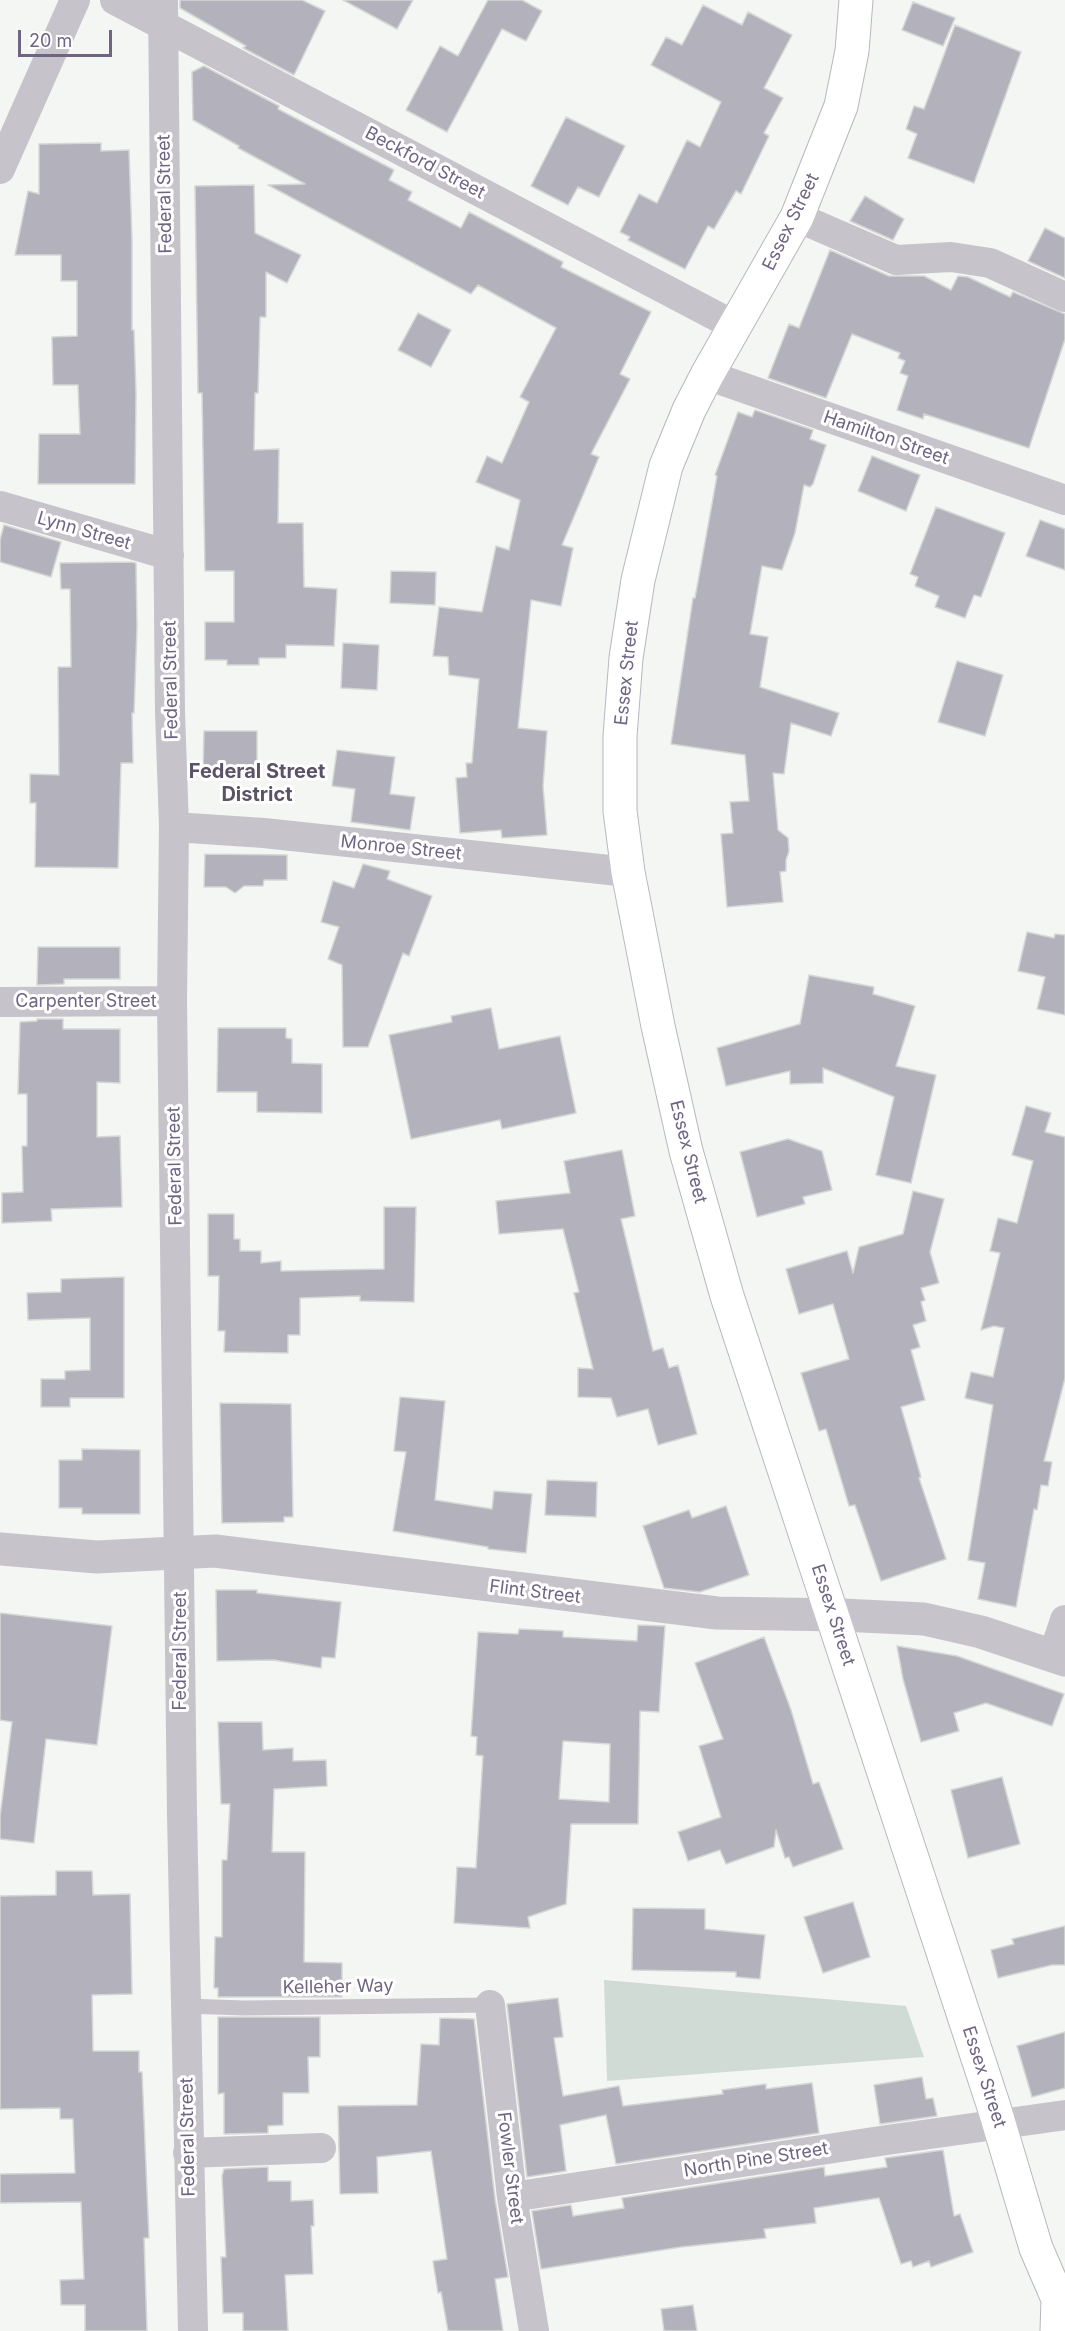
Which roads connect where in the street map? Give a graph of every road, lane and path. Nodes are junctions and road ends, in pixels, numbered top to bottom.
1 (75, 0) edge
2 (115, 0) edge
3 (856, 0) edge
4 (163, 13) edge
5 (0, 169) edge
6 (797, 217) junction
7 (1065, 297) edge
8 (735, 326) junction
9 (707, 375) junction
10 (1065, 500) edge
11 (0, 506) edge
12 (169, 555) junction
13 (174, 827) junction
14 (628, 872) junction
15 (172, 1001) junction
16 (0, 1002) edge
17 (0, 1549) edge
18 (181, 1552) junction
19 (833, 1615) junction
20 (1065, 1620) edge
21 (1059, 1658) edge
22 (490, 2005) joint
23 (185, 2006) junction
24 (1065, 2115) edge
25 (1000, 2125) junction
26 (321, 2148) dead end
27 (188, 2153) junction
28 (512, 2197) junction
29 (1062, 2301) edge
30 (193, 2331) edge
31 (534, 2331) edge
32 (1057, 2331) edge

1 - 5 street
2 - 4 street, Beckford Street
3 - 6 main road, Essex Street
4 - 8 street, Beckford Street
4 - 12 street, Federal Street
6 - 7 street
6 - 8 main road, Essex Street
8 - 9 main road, Essex Street
9 - 10 street, Hamilton Street
9 - 14 main road, Essex Street
11 - 12 street, Lynn Street
12 - 13 street, Federal Street
13 - 14 street, Monroe Street
13 - 15 street, Federal Street
14 - 19 main road, Essex Street
15 - 16 street, Carpenter Street
15 - 18 street, Federal Street
17 - 18 street, Flint Street
18 - 19 street, Flint Street
18 - 23 street, Federal Street
19 - 21 street, Flint Street
19 - 25 main road, Essex Street
20 - 21 street
22 - 23 lane, Kelleher Way
22 - 28 street, Fowler Street
23 - 27 street, Federal Street
24 - 25 street, North Pine Street
25 - 28 street, North Pine Street
25 - 29 main road, Essex Street
26 - 27 street
27 - 30 street, Federal Street
28 - 31 street, Fowler Street
29 - 32 main road, Essex Street

